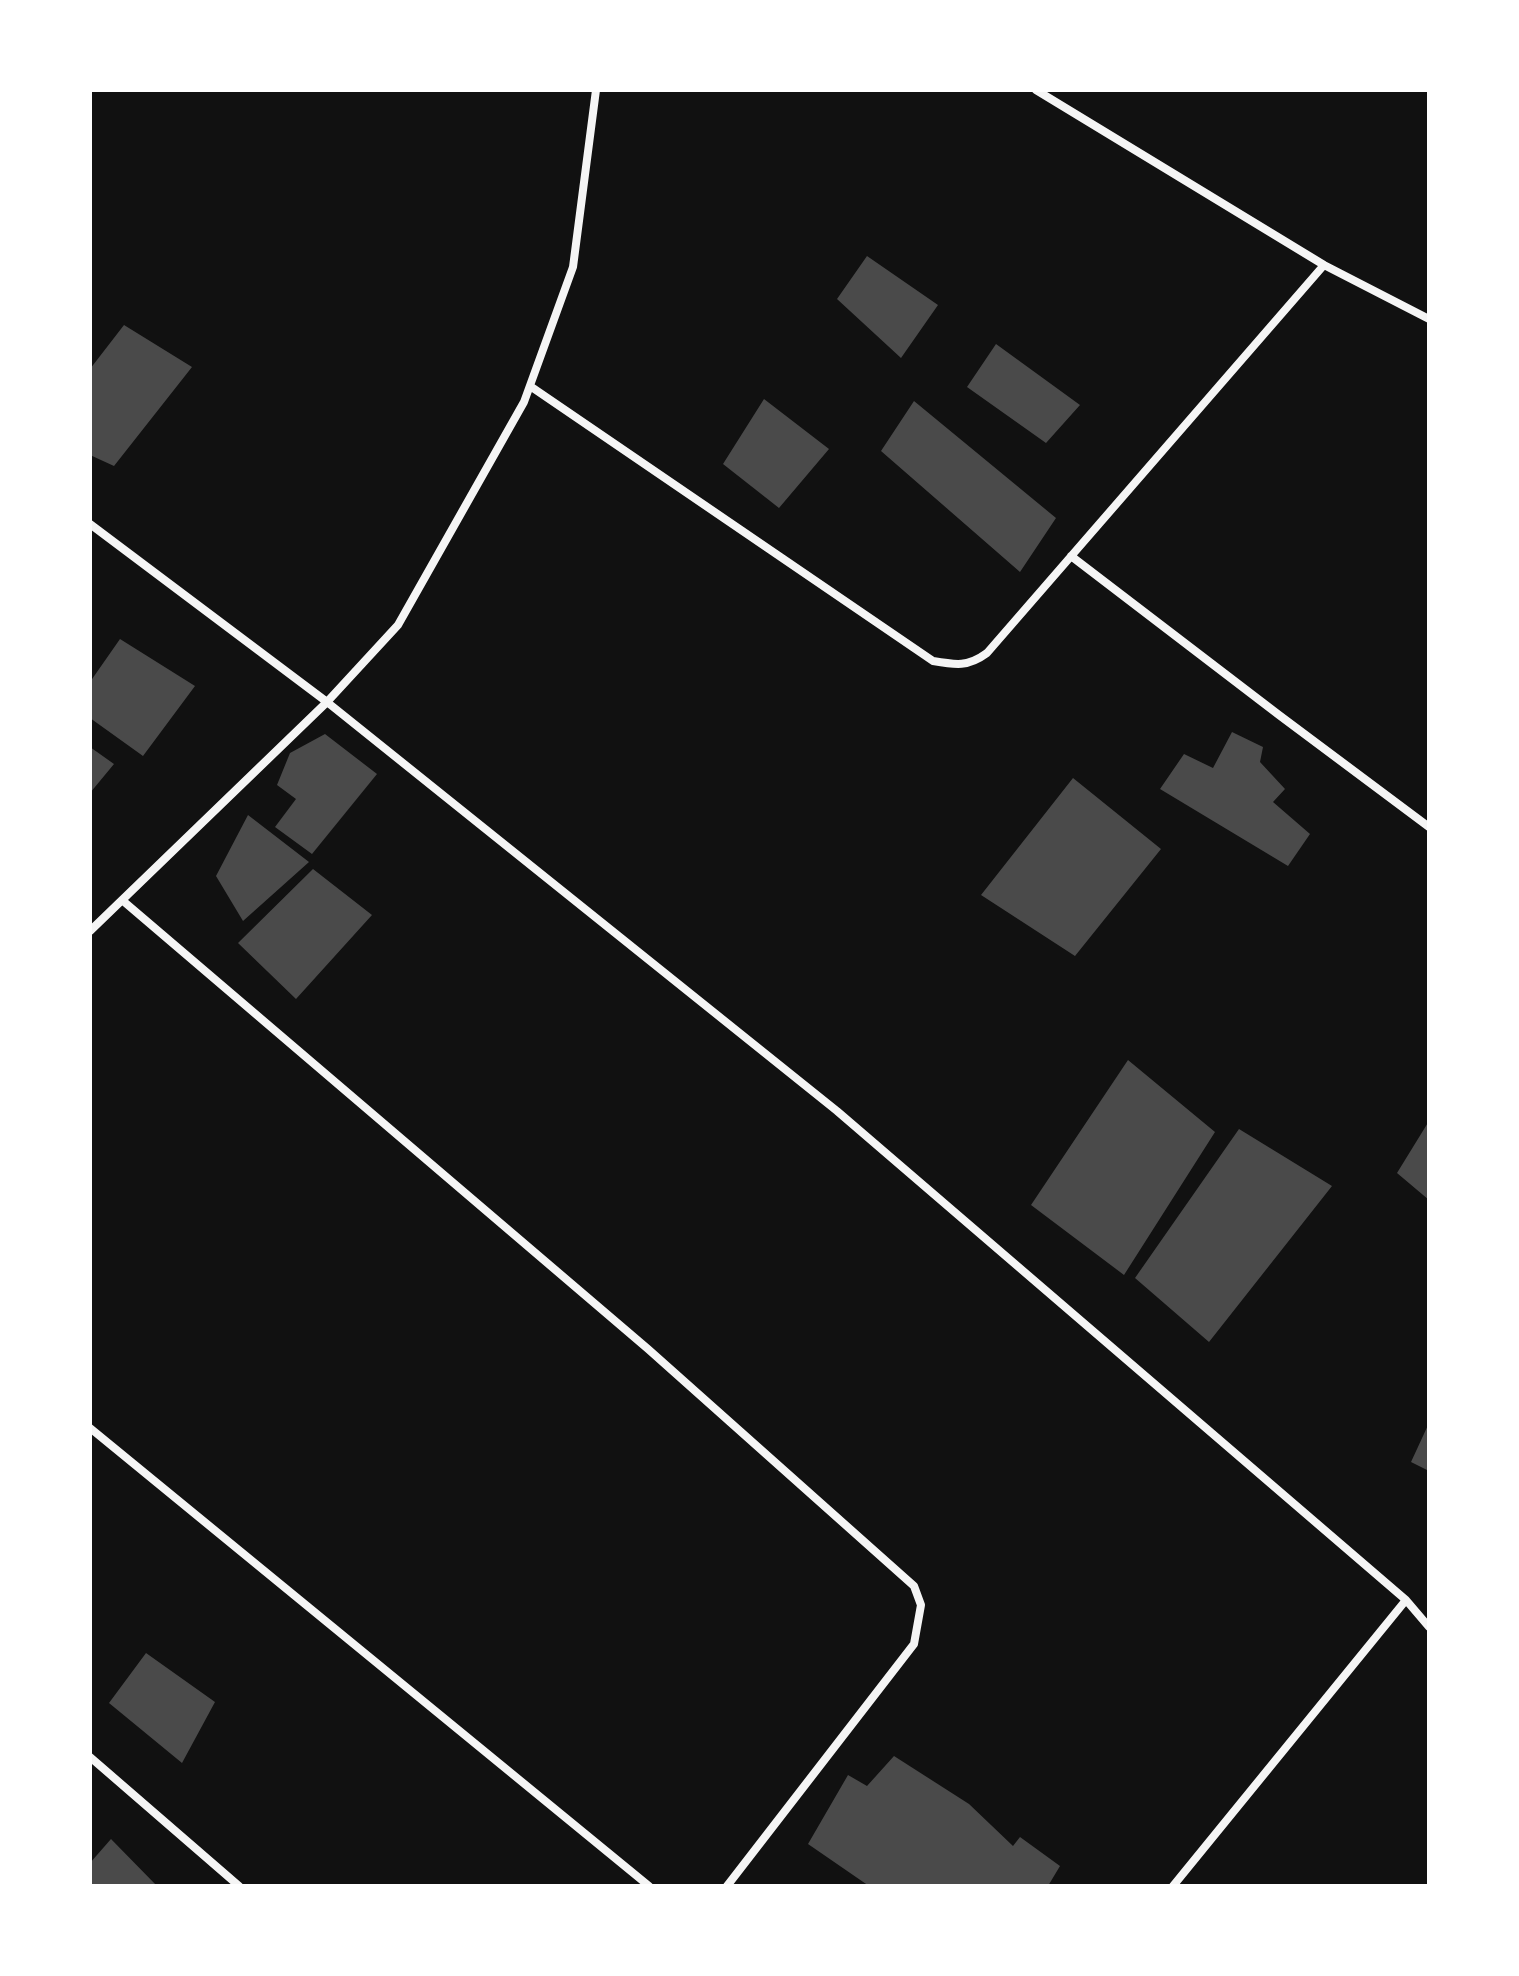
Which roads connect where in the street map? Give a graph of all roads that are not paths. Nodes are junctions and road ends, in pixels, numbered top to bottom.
1 (596, 90) edge
2 (1036, 90) edge
3 (1324, 265) junction
4 (1429, 319) edge
5 (530, 386) junction
6 (90, 524) edge
7 (1071, 556) junction
8 (327, 702) junction
9 (1429, 827) edge
10 (122, 900) junction
11 (90, 931) edge
12 (90, 1428) edge
13 (1406, 1600) junction
14 (1429, 1627) edge
15 (90, 1757) edge
16 (239, 1886) edge
17 (649, 1886) edge
18 (727, 1886) edge
19 (1173, 1886) edge

1 - 5 street
2 - 3 street
3 - 4 street
3 - 7 street
5 - 7 street
5 - 8 street
6 - 8 street
7 - 9 street
8 - 10 street
8 - 13 street
10 - 11 street
10 - 18 street
12 - 17 street
13 - 14 street
13 - 19 street
15 - 16 street

